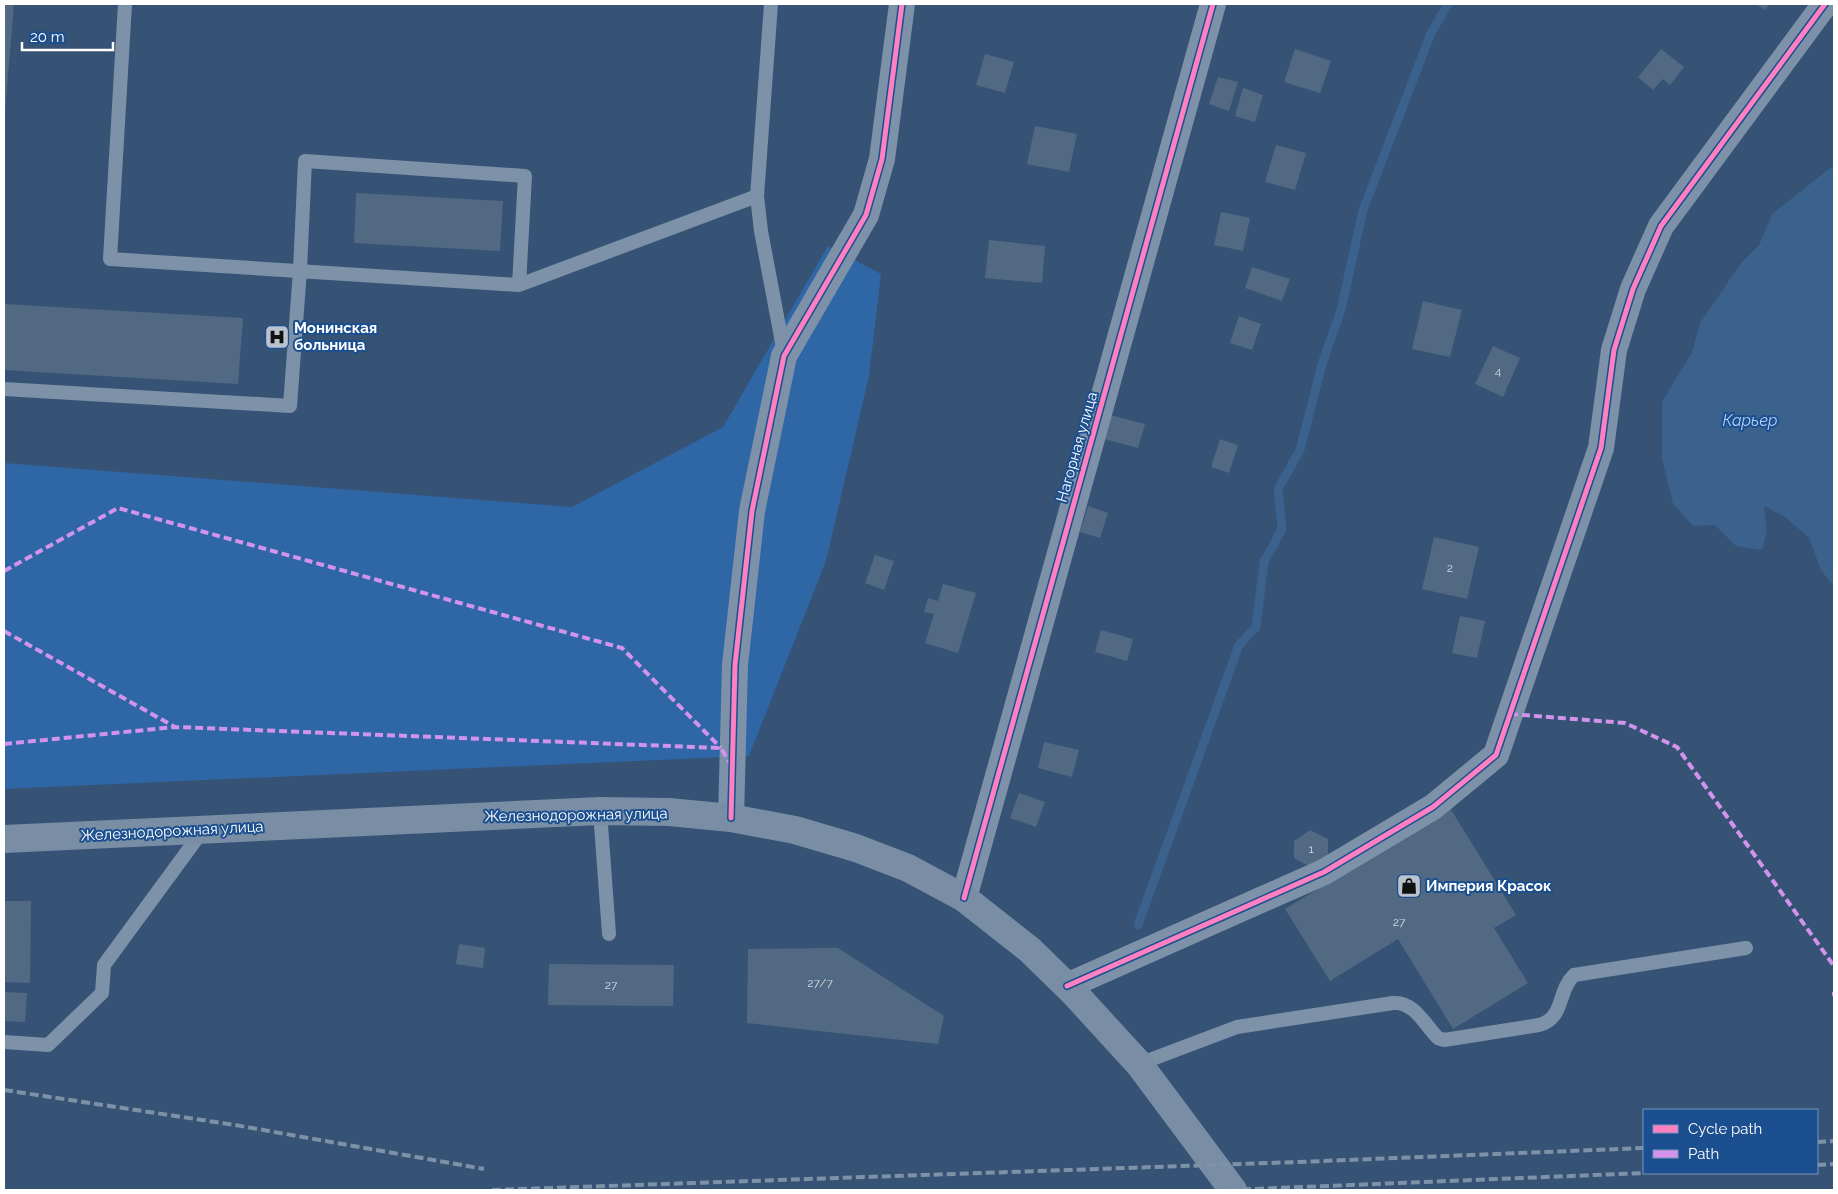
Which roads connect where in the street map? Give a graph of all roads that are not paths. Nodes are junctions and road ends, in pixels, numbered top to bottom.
1 (126, 4) edge
2 (771, 4) edge
3 (902, 4) edge
4 (1213, 4) edge
5 (1826, 4) edge
6 (757, 196) junction
7 (300, 270) junction
8 (518, 285) junction
9 (784, 356) junction
10 (4, 389) edge
11 (600, 811) junction
12 (731, 818) junction
13 (203, 830) junction
14 (4, 839) edge
15 (964, 898) junction
16 (609, 934) dead end
17 (1746, 948) dead end
18 (1067, 986) junction
19 (4, 1042) edge
20 (1139, 1064) junction
21 (1233, 1190) edge

1 - 7 lane
2 - 6 lane
3 - 9 street
4 - 15 street, Нагорная улица
5 - 18 street
6 - 8 lane
6 - 9 lane
7 - 8 lane
7 - 8 lane
7 - 10 lane
9 - 12 street
11 - 12 main road, Железнодорожная улица
11 - 13 main road, Железнодорожная улица
11 - 16 lane
12 - 15 main road, Железнодорожная улица
13 - 14 main road, Железнодорожная улица
13 - 19 lane
15 - 18 main road, Железнодорожная улица
17 - 20 lane
18 - 20 main road, Железнодорожная улица
20 - 21 main road, Железнодорожная улица

